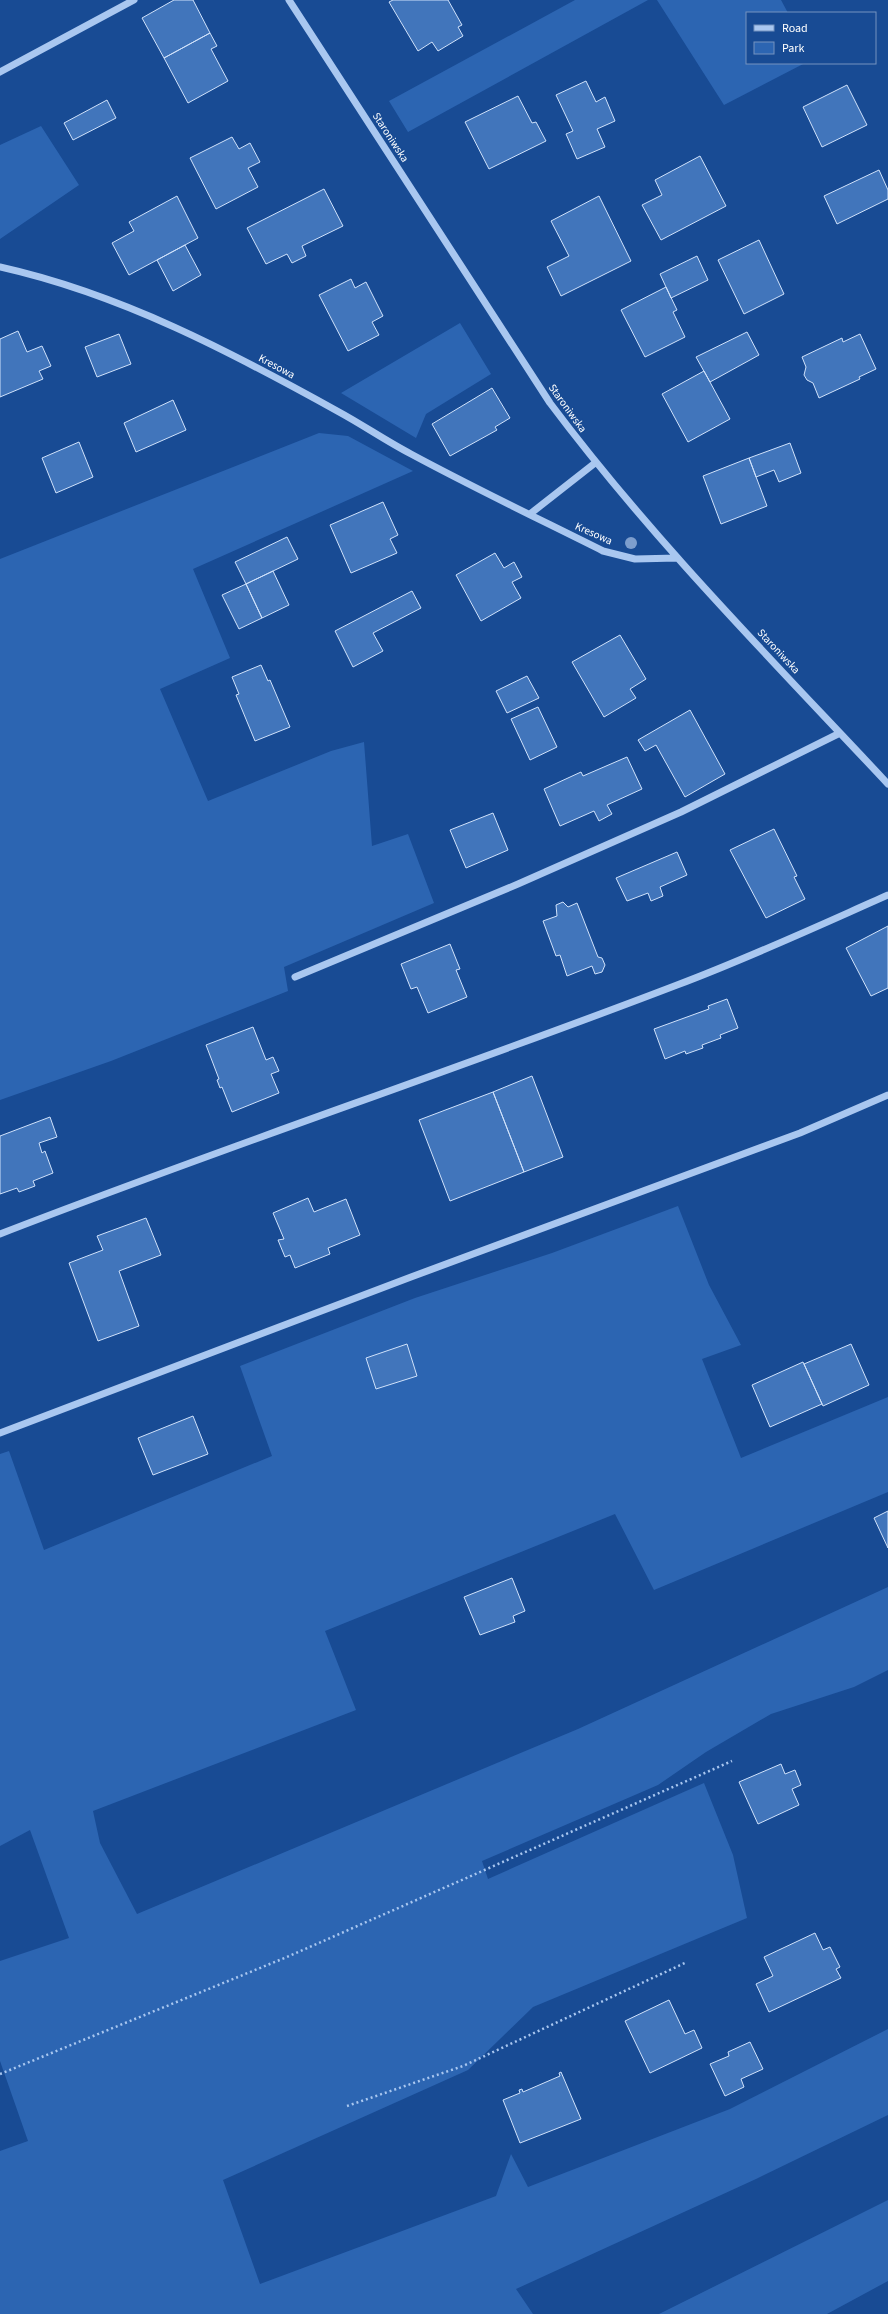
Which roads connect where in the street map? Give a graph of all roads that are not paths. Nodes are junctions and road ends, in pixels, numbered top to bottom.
1 (134, 0) edge
2 (289, 0) edge
3 (0, 72) edge
4 (0, 267) edge
5 (595, 463) junction
6 (530, 514) junction
7 (677, 558) junction
8 (840, 733) junction
9 (888, 784) edge
10 (888, 895) edge
11 (295, 977) dead end
12 (888, 1095) edge
13 (0, 1234) edge
14 (0, 1433) edge

1 - 3 street
2 - 5 street, Staroniwska
4 - 6 street, Kresowa
5 - 6 street
5 - 7 street, Staroniwska
6 - 7 street, Kresowa
7 - 8 street, Staroniwska
8 - 9 street, Staroniwska
8 - 11 street
10 - 13 street
12 - 14 street

